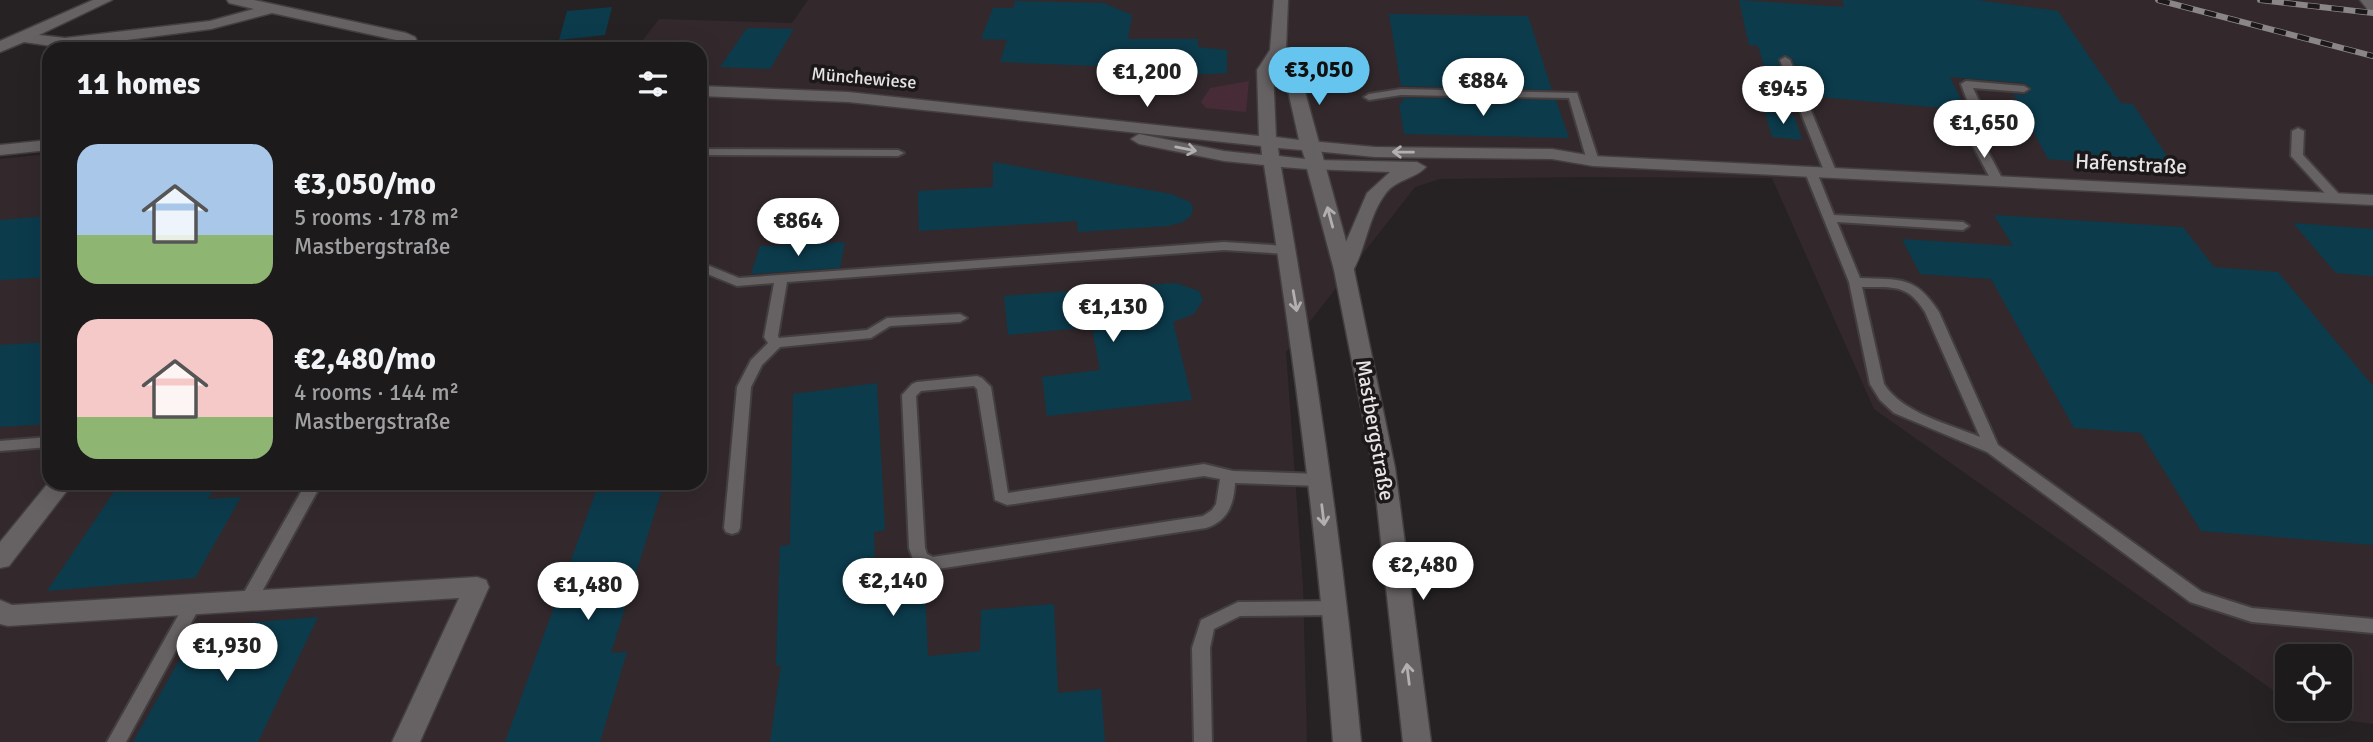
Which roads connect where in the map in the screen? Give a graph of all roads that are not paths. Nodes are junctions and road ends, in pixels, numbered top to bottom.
1 (104, 0) edge
2 (234, 0) edge
3 (1281, 0) edge
4 (2367, 0) edge
5 (2373, 7) edge
6 (273, 8) junction
7 (20, 37) junction
8 (58, 42) edge
9 (73, 42) edge
10 (412, 42) edge
11 (0, 47) edge
12 (1278, 50) junction
13 (1785, 60) dead end
14 (2024, 89) dead end
15 (707, 91) edge
16 (1369, 97) dead end
17 (2298, 131) dead end
18 (42, 146) edge
19 (1310, 146) junction
20 (0, 150) edge
21 (1269, 151) junction
22 (707, 152) edge
23 (898, 153) dead end
24 (1593, 161) junction
25 (1315, 165) junction
26 (1424, 167) junction
27 (1810, 170) junction
28 (1830, 171) junction
29 (1997, 180) junction
30 (2335, 197) junction
31 (2373, 200) edge
32 (1829, 218) junction
33 (1963, 226) dead end
34 (1286, 250) junction
35 (707, 269) edge
36 (1344, 270) junction
37 (780, 280) junction
38 (1855, 282) junction
39 (960, 317) dead end
40 (776, 343) junction
41 (42, 443) edge
42 (0, 446) edge
43 (1992, 448) junction
44 (1228, 477) junction
45 (1319, 480) junction
46 (55, 490) edge
47 (310, 490) edge
48 (732, 528) dead end
49 (0, 559) edge
50 (248, 601) junction
51 (194, 603) junction
52 (1336, 608) junction
53 (0, 610) edge
54 (2373, 626) edge
55 (116, 742) edge
56 (406, 742) edge
57 (1203, 742) edge
58 (1347, 742) edge
59 (1417, 742) edge

1 - 7 street
2 - 6 street
3 - 12 street
4 - 5 street
6 - 9 street
6 - 10 street
7 - 8 street
7 - 11 street
12 - 19 street, Mastbergstraße
12 - 21 street
13 - 28 lane
14 - 29 lane
15 - 21 street, Münchewiese
16 - 24 lane
17 - 30 lane
18 - 20 street
19 - 21 street
24 -> 19 street, Hafenstraße
19 - 25 street, Mastbergstraße
21 - 25 street
21 - 34 street
22 - 23 lane
24 - 26 street, Hafenstraße
24 - 27 street, Hafenstraße
25 - 26 street, Hafenstraße
36 -> 25 street, Mastbergstraße
26 - 36 street, Hafenstraße
27 - 28 street, Hafenstraße
27 - 32 lane
28 - 29 street, Hafenstraße
29 - 30 street, Hafenstraße
30 - 31 street, Hafenstraße
32 - 33 lane
32 - 38 lane
34 - 37 lane
34 -> 45 street
35 - 37 lane
59 -> 36 street, Mastbergstraße
37 - 40 lane
38 - 43 lane
38 - 43 lane
39 - 40 lane
40 - 48 lane
41 - 42 lane
43 - 54 lane
44 - 44 lane
44 - 45 lane
45 -> 52 street
46 - 49 street
47 - 50 lane
50 - 51 street
50 - 56 street
51 - 53 street
51 - 55 lane
52 - 57 lane
52 - 58 street

